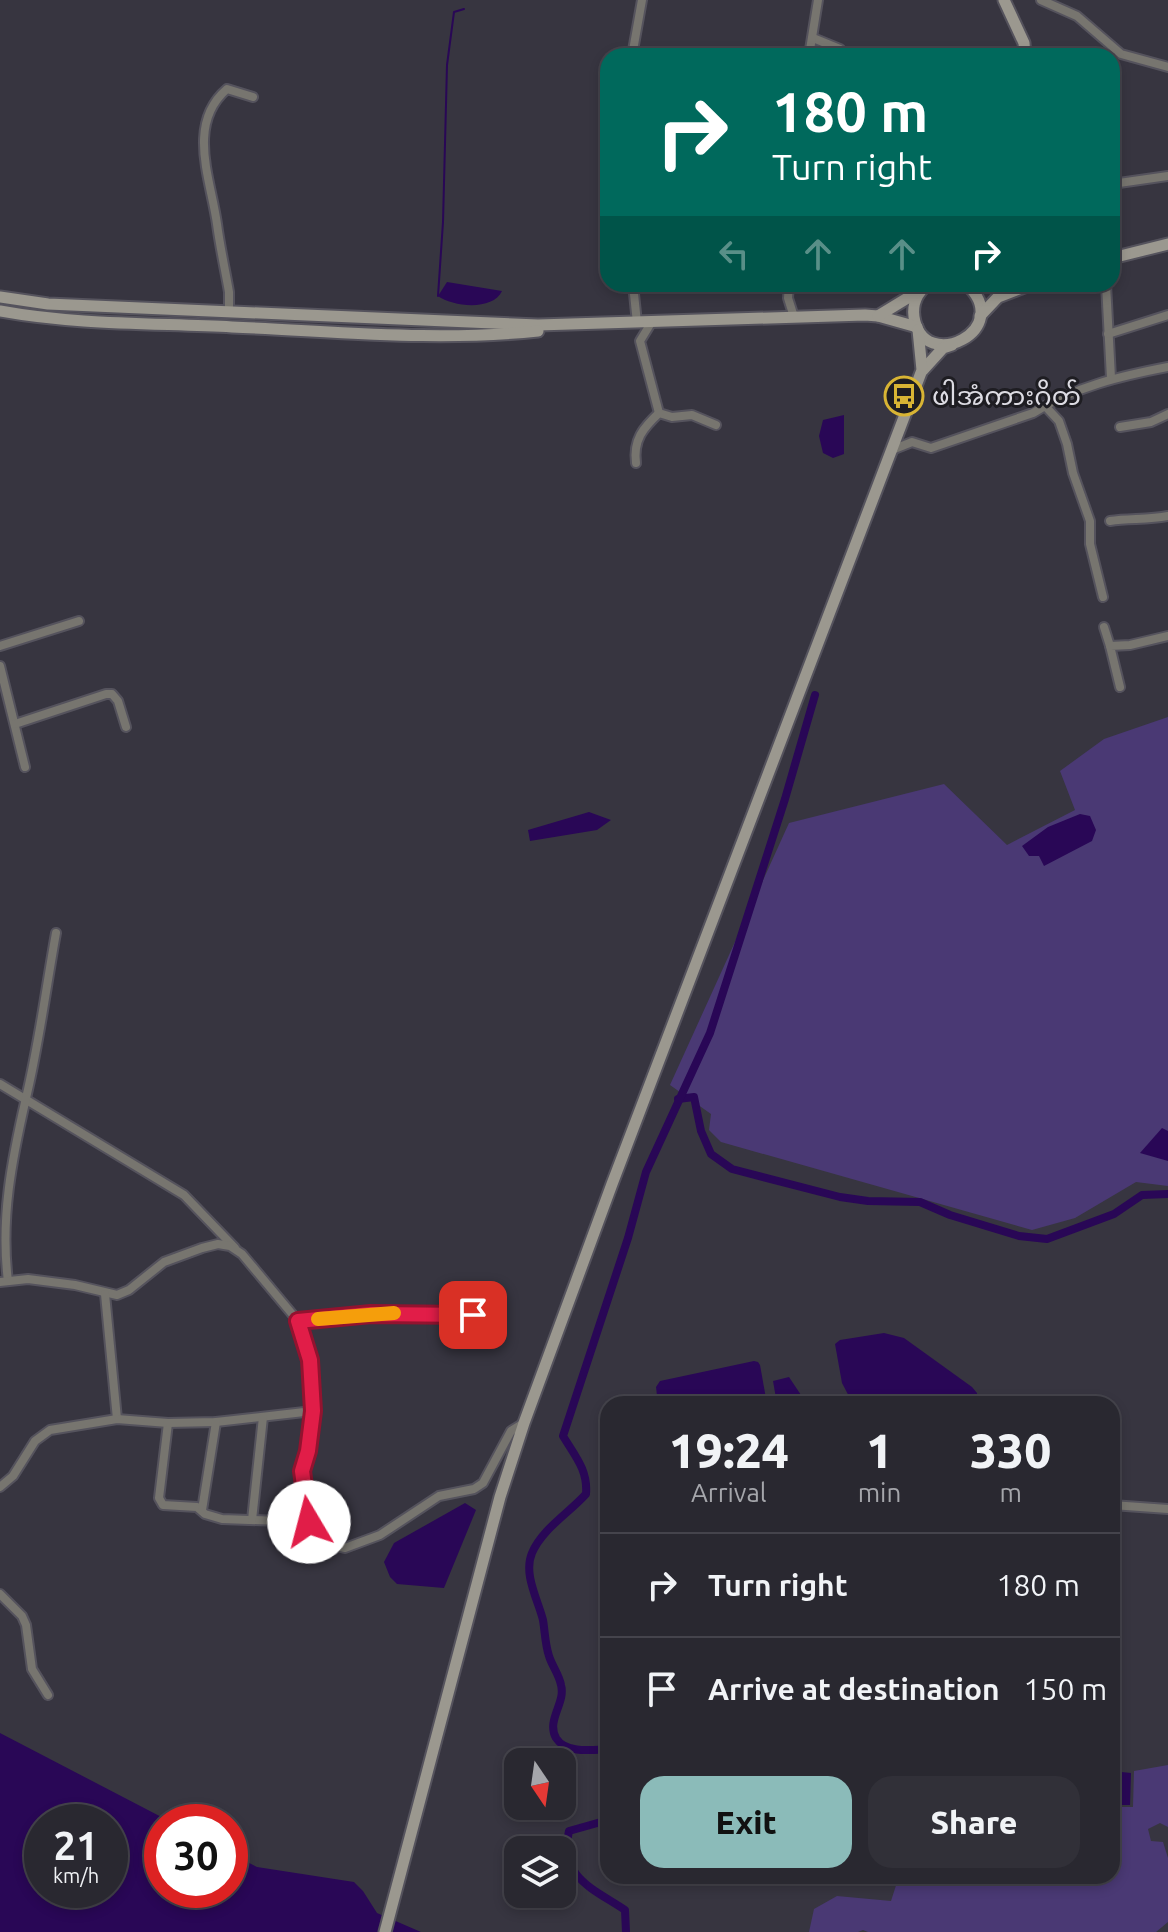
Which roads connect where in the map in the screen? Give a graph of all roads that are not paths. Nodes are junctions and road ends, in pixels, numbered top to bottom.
1 (642, 0) edge
2 (818, 0) edge
3 (1004, 0) edge
4 (1041, 0) edge
5 (813, 38) junction
6 (633, 48) edge
7 (811, 48) edge
8 (838, 48) edge
9 (1024, 48) edge
10 (1114, 48) edge
11 (1120, 53) edge
12 (1168, 67) edge
13 (253, 97) dead end
14 (1168, 176) edge
15 (1120, 183) edge
16 (1168, 244) edge
17 (1120, 256) edge
18 (634, 292) edge
19 (788, 292) edge
20 (917, 292) edge
21 (921, 292) edge
22 (972, 292) edge
23 (1009, 292) edge
24 (1106, 292) edge
25 (0, 297) edge
26 (0, 311) edge
27 (229, 311) junction
28 (1168, 315) edge
29 (878, 316) junction
30 (980, 316) junction
31 (794, 317) junction
32 (637, 323) junction
33 (651, 323) junction
34 (602, 324) junction
35 (918, 328) junction
36 (1108, 334) junction
37 (954, 344) junction
38 (1168, 367) edge
39 (922, 370) junction
40 (1111, 378) junction
41 (1045, 406) junction
42 (659, 413) junction
43 (1168, 414) edge
44 (716, 425) dead end
45 (1120, 427) dead end
46 (892, 450) junction
47 (636, 463) dead end
48 (1168, 516) edge
49 (1110, 521) dead end
50 (1103, 597) dead end
51 (79, 621) dead end
52 (1104, 627) dead end
53 (1168, 636) edge
54 (0, 646) edge
55 (1110, 646) junction
56 (0, 666) edge
57 (1120, 687) dead end
58 (15, 724) junction
59 (126, 727) dead end
60 (25, 767) dead end
61 (56, 933) dead end
62 (0, 1084) edge
63 (26, 1098) junction
64 (242, 1254) junction
65 (4, 1282) edge
66 (105, 1294) junction
67 (495, 1316) dead end
68 (298, 1321) junction
69 (313, 1411) junction
70 (263, 1417) junction
71 (117, 1419) junction
72 (216, 1422) junction
73 (168, 1423) junction
74 (524, 1423) junction
75 (0, 1487) edge
76 (1120, 1506) edge
77 (1168, 1509) edge
78 (202, 1510) junction
79 (252, 1520) junction
80 (309, 1522) junction
81 (0, 1594) edge
82 (48, 1695) dead end
83 (385, 1932) edge

1 - 6 street
2 - 5 street
3 - 9 main road
4 - 10 street
5 - 7 street
5 - 8 street
11 - 12 street
13 - 27 street
14 - 15 street
16 - 17 main road
18 - 32 street
19 - 31 street
20 - 29 main road
21 - 35 main road
22 - 30 main road
23 - 30 main road
24 - 36 street
25 - 27 main road
26 - 34 main road
27 - 34 main road
28 - 36 street
29 - 31 main road
29 - 35 main road
30 - 37 main road
31 - 33 main road
32 - 33 main road
32 - 34 main road
33 - 42 street
35 - 37 main road
35 - 39 main road
36 - 40 street
37 - 39 main road
38 - 40 street
39 - 46 main road
40 - 41 street
41 - 46 street
41 - 50 street
42 - 44 street
42 - 47 street
43 - 45 street
46 - 74 main road
48 - 49 street
51 - 54 street
52 - 55 street
53 - 55 street
55 - 57 street
56 - 58 street
58 - 59 street
58 - 60 street
61 - 63 street
62 - 63 street
63 - 64 street
63 - 65 street
64 - 66 street
64 - 68 street
65 - 66 street
66 - 71 street
67 - 68 street
68 - 69 street
69 - 70 street
69 - 80 street
70 - 72 street
70 - 79 street
71 - 73 street
71 - 75 street
72 - 73 street
72 - 78 street
73 - 78 street
74 - 80 street
74 - 83 main road
76 - 77 street
78 - 79 street
79 - 80 street
81 - 82 street

